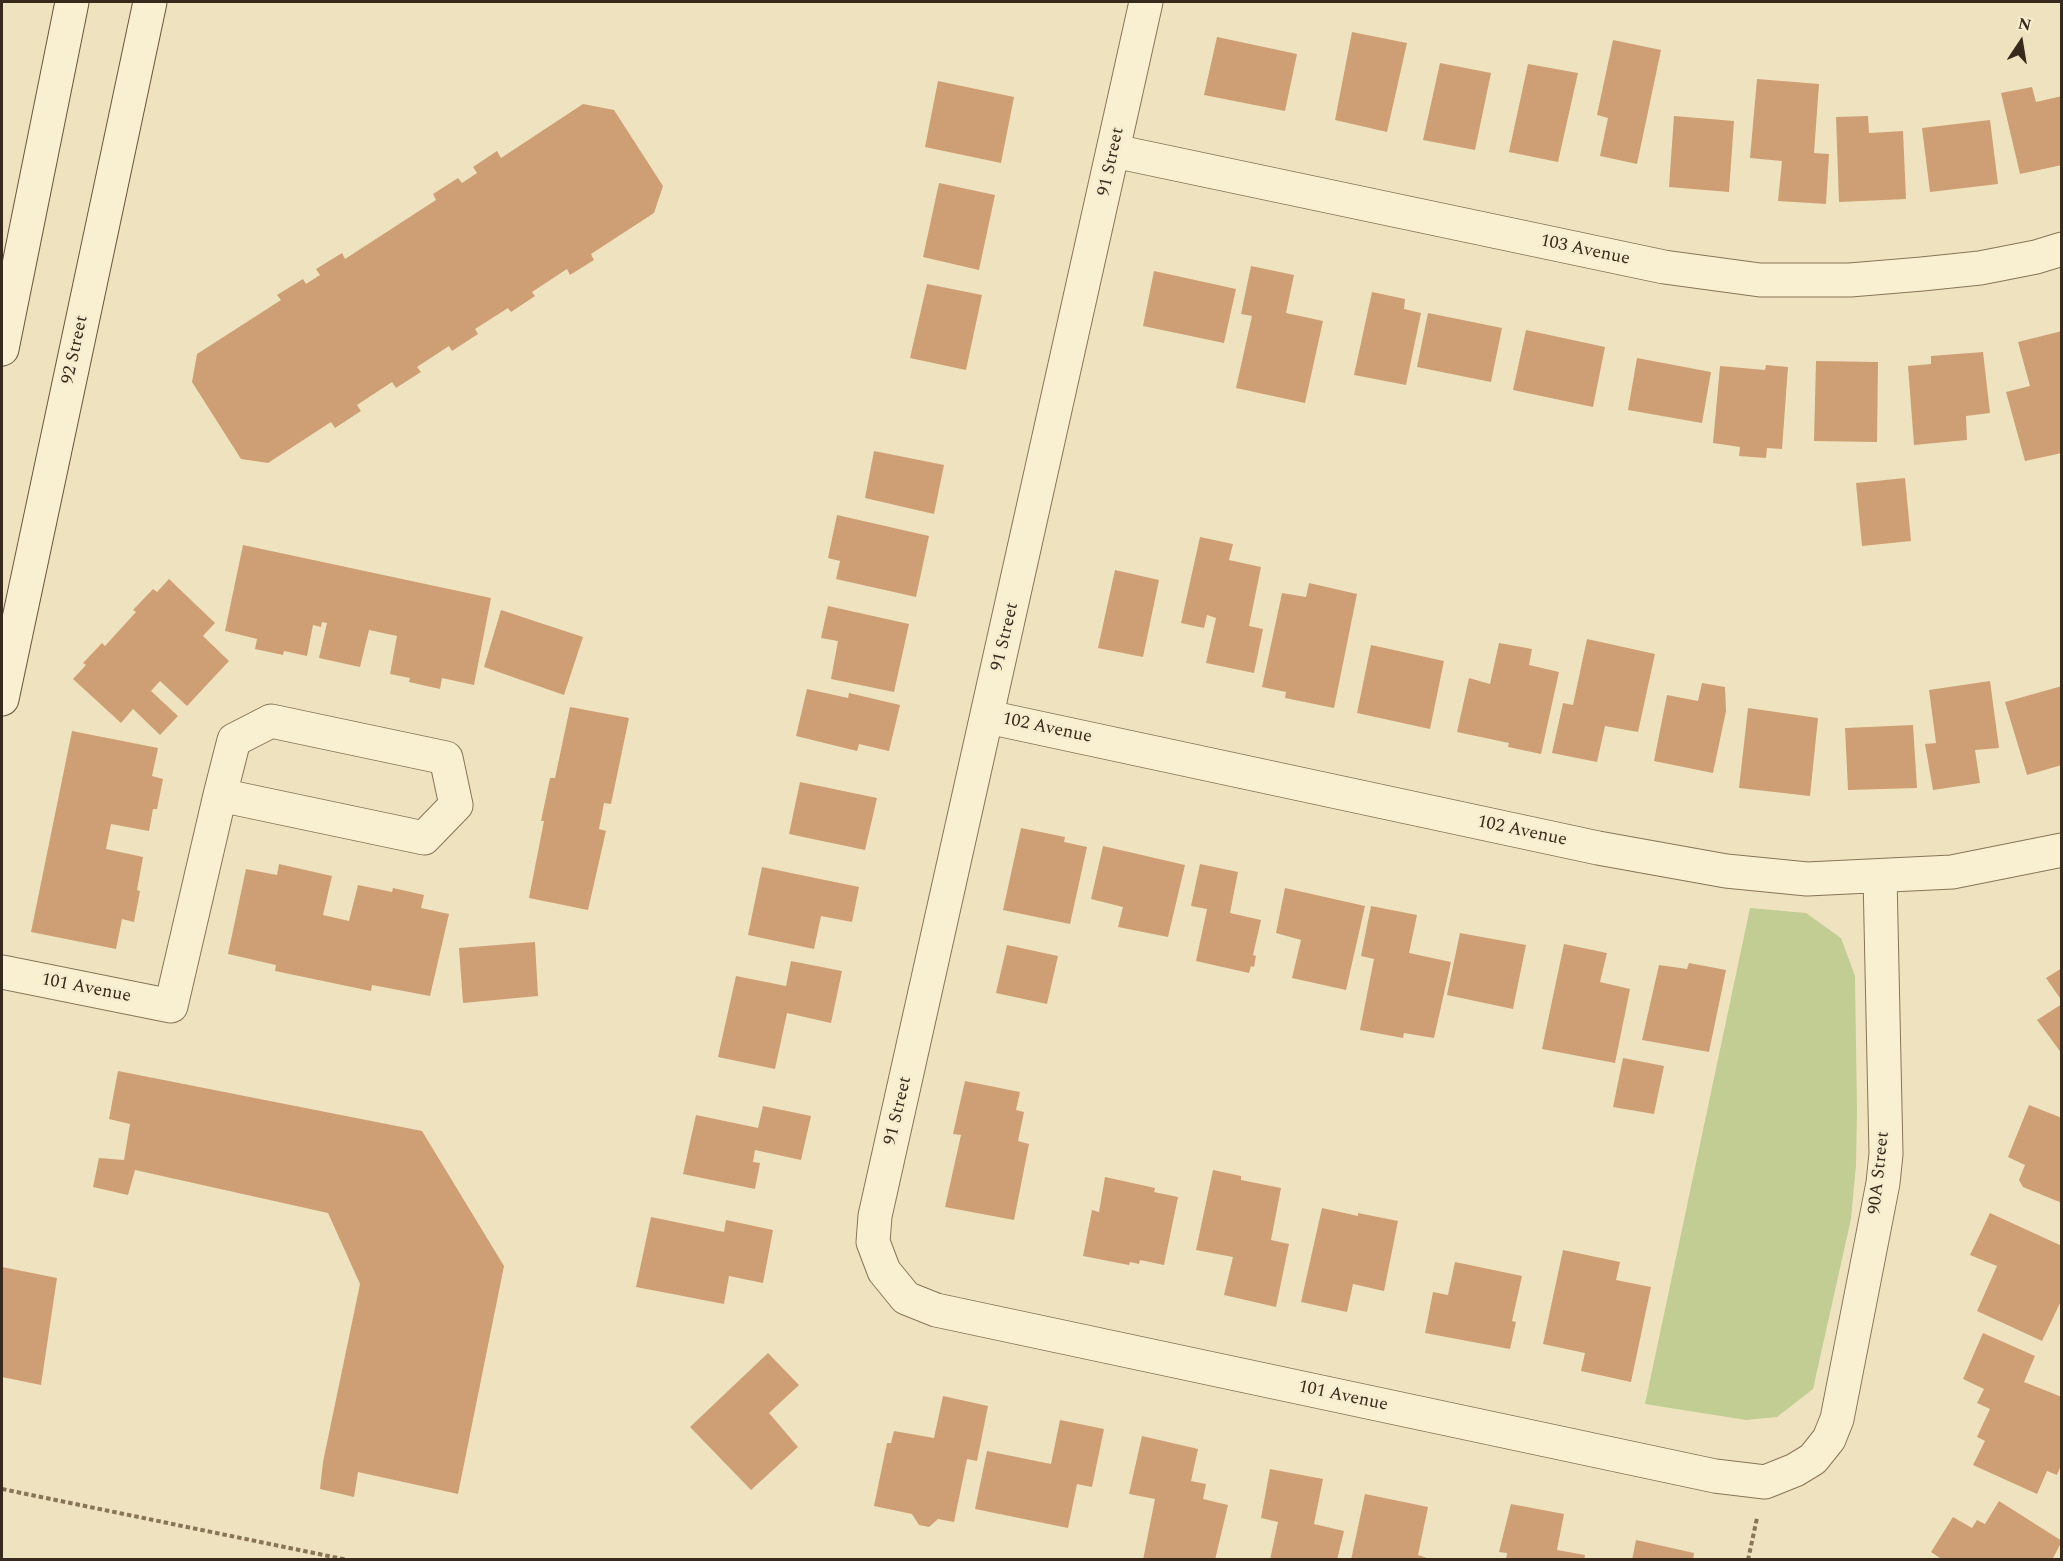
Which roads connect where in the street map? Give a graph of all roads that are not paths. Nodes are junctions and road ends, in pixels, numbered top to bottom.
1 (72, 2) edge
2 (150, 2) edge
3 (1146, 2) edge
4 (1114, 151) junction
5 (2061, 249) edge
6 (2, 349) edge
7 (2, 699) edge
8 (988, 717) junction
9 (220, 795) junction
10 (2061, 850) edge
11 (1880, 876) junction
12 (2, 972) edge
13 (884, 1271) joint
14 (1813, 1459) joint

1 - 6 street
2 - 7 street, 92 Street
3 - 4 street, 91 Street
4 - 5 street, 103 Avenue
4 - 8 street, 91 Street
8 - 11 street, 102 Avenue
8 - 13 street, 91 Street
9 - 9 street
9 - 12 street, 101 Avenue
10 - 11 street, 102 Avenue
11 - 14 street, 90A Street
13 - 14 street, 101 Avenue

